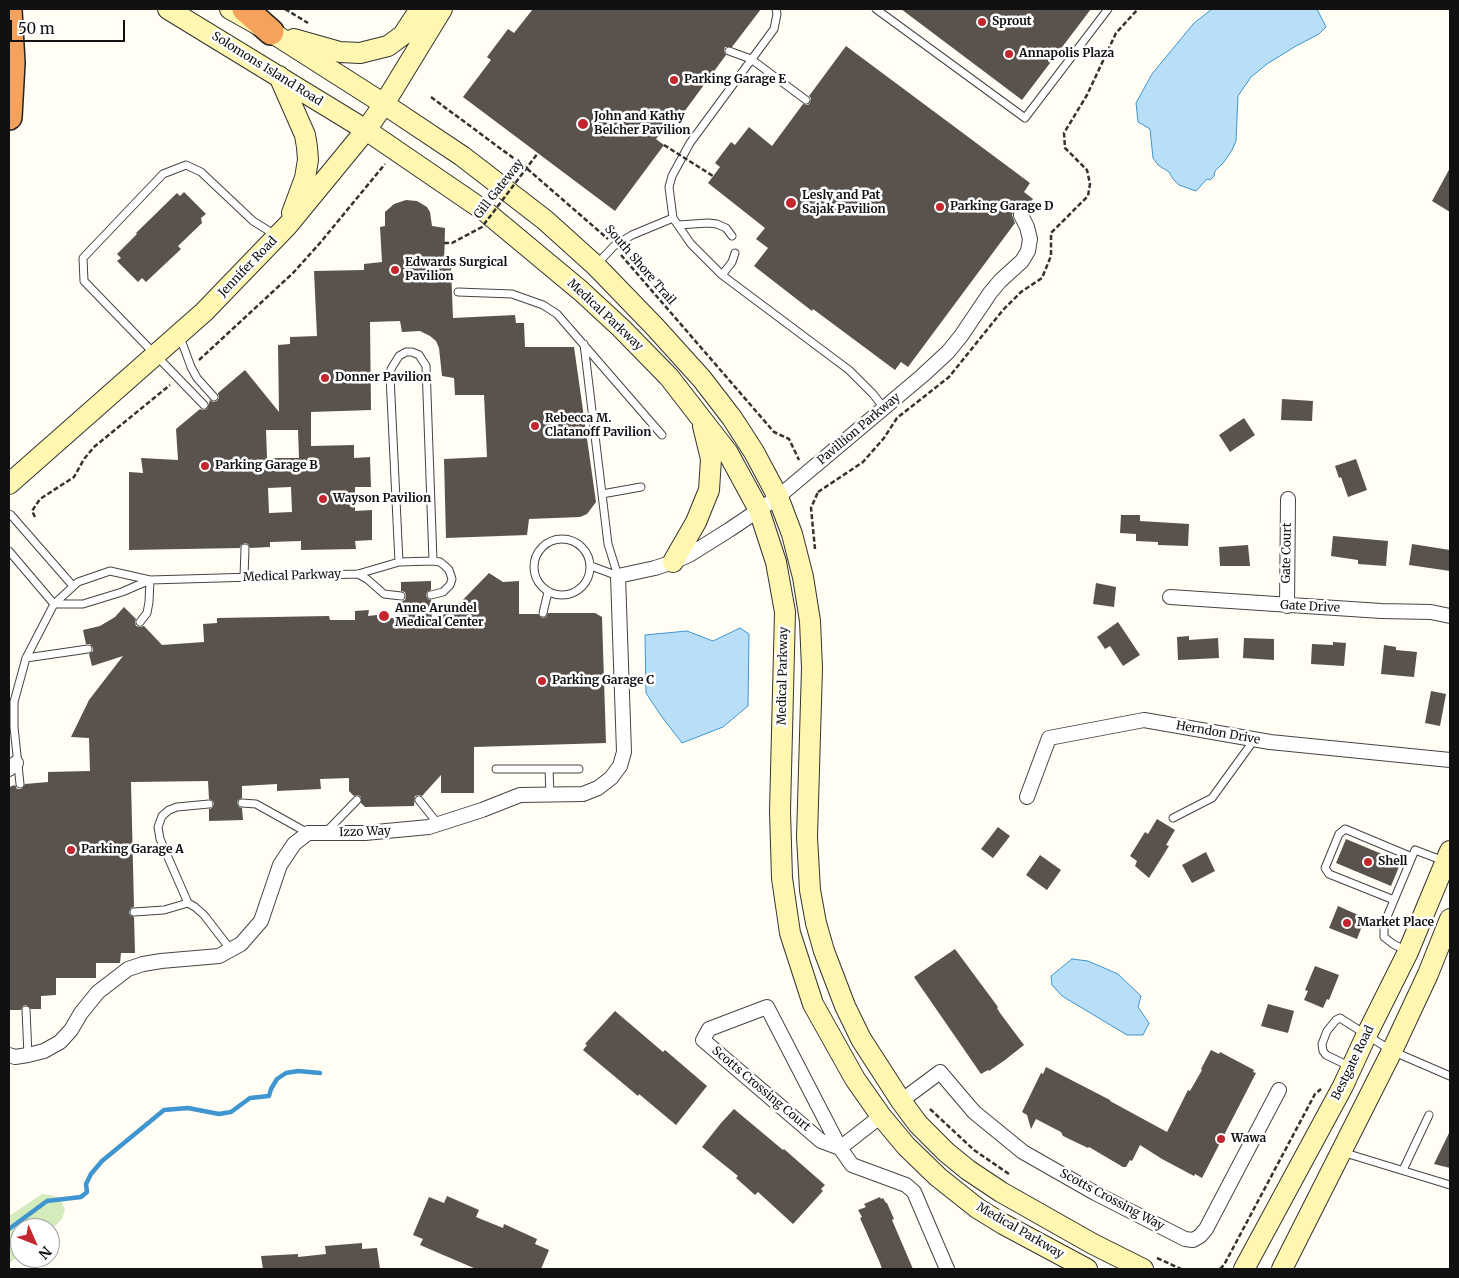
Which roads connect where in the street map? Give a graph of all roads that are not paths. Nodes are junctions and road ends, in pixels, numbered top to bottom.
1 (168, 9) edge
2 (230, 9) edge
3 (245, 9) edge
4 (420, 9) edge
5 (442, 9) edge
6 (776, 9) edge
7 (876, 9) edge
8 (1108, 9) edge
9 (9, 10) edge
10 (271, 32) junction
11 (729, 51) dead end
12 (751, 59) junction
13 (279, 76) junction
14 (806, 100) dead end
15 (384, 104) junction
16 (9, 117) edge
17 (366, 130) junction
18 (1021, 215) dead end
19 (673, 218) junction
20 (678, 225) junction
21 (283, 231) junction
22 (732, 236) dead end
23 (735, 253) dead end
24 (596, 266) junction
25 (722, 275) junction
26 (458, 292) dead end
27 (179, 334) junction
28 (584, 344) junction
29 (155, 356) junction
30 (214, 397) dead end
31 (204, 405) dead end
32 (884, 408) junction
33 (700, 415) junction
34 (662, 435) dead end
35 (9, 484) edge
36 (641, 487) dead end
37 (602, 494) junction
38 (778, 497) junction
39 (1288, 500) dead end
40 (759, 510) junction
41 (9, 514) edge
42 (245, 548) dead end
43 (9, 551) edge
44 (433, 561) junction
45 (398, 562) junction
46 (673, 562) junction
47 (591, 566) junction
48 (358, 574) junction
49 (618, 576) junction
50 (244, 577) junction
51 (150, 580) junction
52 (73, 586) junction
53 (548, 592) junction
54 (431, 595) dead end
55 (401, 596) dead end
56 (1170, 597) dead end
57 (54, 604) junction
58 (1286, 606) junction
59 (543, 614) dead end
60 (1450, 616) edge
61 (140, 622) dead end
62 (88, 649) dead end
63 (26, 658) junction
64 (1254, 740) junction
65 (1450, 760) edge
66 (13, 766) edge
67 (496, 769) dead end
68 (549, 769) junction
69 (579, 769) dead end
70 (20, 784) dead end
71 (550, 795) junction
72 (1027, 797) dead end
73 (357, 800) dead end
74 (418, 800) dead end
75 (242, 803) dead end
76 (209, 804) dead end
77 (1173, 818) dead end
78 (438, 824) junction
79 (326, 832) junction
80 (308, 833) junction
81 (1412, 857) junction
82 (1448, 857) edge
83 (1394, 900) junction
84 (188, 903) junction
85 (134, 912) dead end
86 (1450, 918) edge
87 (231, 950) junction
88 (1408, 952) junction
89 (26, 1010) dead end
90 (1366, 1036) junction
91 (1392, 1051) junction
92 (9, 1055) edge
93 (28, 1055) junction
94 (1352, 1068) junction
95 (1450, 1076) edge
96 (1279, 1090) dead end
97 (908, 1096) junction
98 (1429, 1115) dead end
99 (881, 1116) junction
100 (840, 1148) junction
101 (1342, 1152) junction
102 (1403, 1170) junction
103 (1450, 1184) edge
104 (1150, 1264) edge
105 (947, 1269) edge
106 (1088, 1269) edge
107 (1244, 1269) edge
108 (1282, 1269) edge

1 - 13 main road, Solomons Island Road
2 - 10 main road
3 - 10 highway
4 - 10 main road
5 - 15 main road, Jennifer Road
6 - 12 lane
7 - 8 lane
9 - 16 highway
10 - 15 main road
11 - 12 lane
12 - 14 lane
12 - 19 lane
13 - 17 main road, Solomons Island Road
13 - 21 main road
15 - 17 main road, Jennifer Road
15 - 24 main road, Medical Parkway
17 - 21 main road, Jennifer Road
17 - 33 main road, Medical Parkway
18 - 32 street, Pavillion Parkway
19 - 20 lane
19 - 24 lane
20 - 22 lane
20 - 25 lane
21 - 27 main road, Jennifer Road
21 - 29 lane
23 - 25 lane
24 - 38 main road, Medical Parkway
25 - 32 lane
26 - 28 lane
27 - 29 main road, Jennifer Road
27 - 30 lane
28 - 34 lane
28 - 37 lane
29 - 31 lane
29 - 35 main road, Jennifer Road
32 - 38 street, Pavillion Parkway
33 - 40 main road, Medical Parkway
33 - 46 main road
36 - 37 lane
37 - 49 lane
38 - 40 street, Pavillion Parkway
38 - 97 main road, Medical Parkway
39 - 58 street, Gate Court
40 - 46 street, Pavillion Parkway
40 - 99 main road, Medical Parkway
41 - 52 lane
42 - 50 lane
43 - 57 lane
44 - 45 lane, Medical Parkway
44 - 45 lane
44 - 54 lane
45 - 48 lane, Medical Parkway
46 - 49 street, Pavillion Parkway
47 - 49 lane
47 - 53 lane
47 - 53 lane
48 - 50 lane, Medical Parkway
48 - 55 lane
49 - 71 street, Izzo Way
50 - 51 lane, Medical Parkway
51 - 52 lane, Medical Parkway
51 - 57 lane, Medical Parkway
51 - 61 lane
52 - 57 lane, Medical Parkway
53 - 59 lane
56 - 58 street, Gate Drive
57 - 63 lane, Medical Parkway
58 - 60 street, Gate Drive
62 - 63 lane
63 - 66 lane, Medical Parkway
64 - 65 street, Herndon Drive
64 - 72 street, Herndon Drive
64 - 77 lane
66 - 70 lane, Medical Parkway
67 - 68 lane
68 - 69 lane
68 - 71 lane
71 - 78 street, Izzo Way
73 - 79 lane
74 - 78 lane
75 - 80 lane
76 - 84 lane
78 - 79 street, Izzo Way
79 - 80 street, Izzo Way
80 - 87 street
81 - 82 lane
81 - 83 lane
81 - 83 lane
82 - 88 main road, Bestgate Road
83 - 88 lane
84 - 85 lane
84 - 87 lane
86 - 91 main road
87 - 93 street
88 - 90 main road, Bestgate Road
89 - 93 lane
90 - 91 lane
90 - 94 main road, Bestgate Road
90 - 94 lane
91 - 95 lane
91 - 101 main road
92 - 93 street
94 - 107 main road, Bestgate Road
96 - 97 street, Scotts Crossing Way
97 - 104 main road, Medical Parkway
98 - 102 lane
99 - 100 street
99 - 106 main road, Medical Parkway
100 - 100 street, Scotts Crossing Court
100 - 105 street
101 - 102 lane
101 - 108 main road
102 - 103 lane

